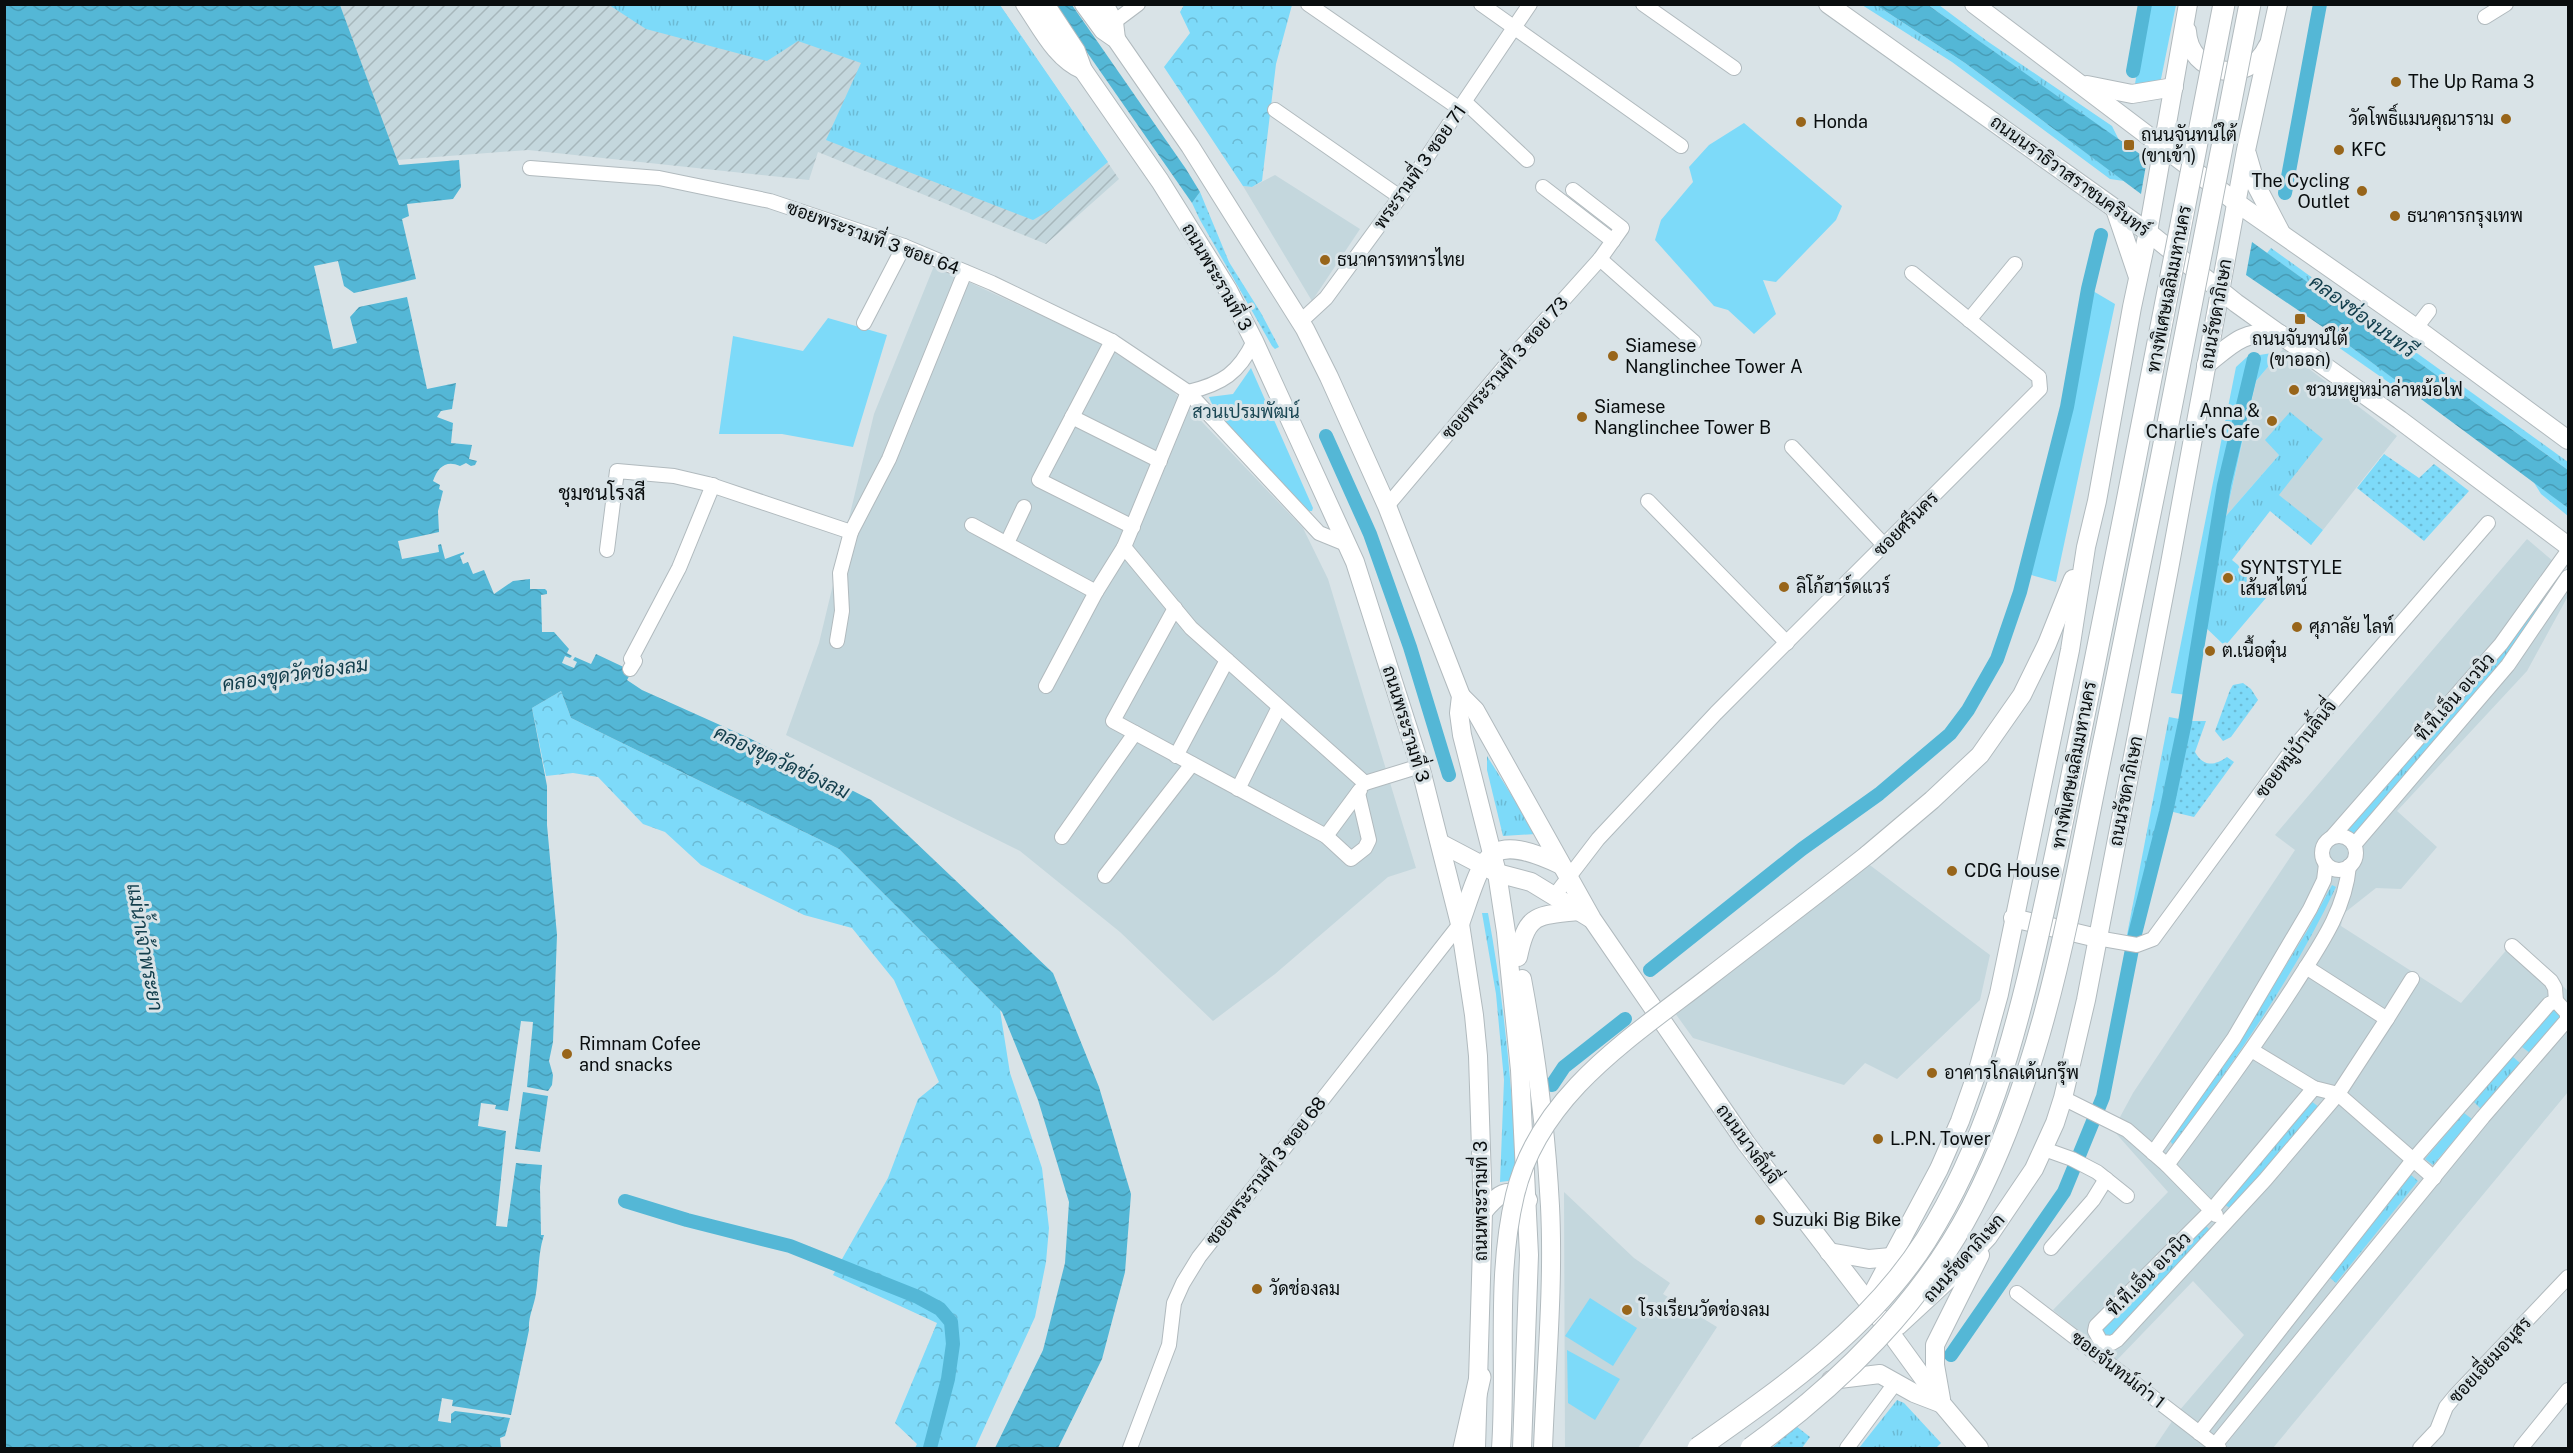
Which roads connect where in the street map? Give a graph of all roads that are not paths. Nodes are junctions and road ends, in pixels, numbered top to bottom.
1 (1025, 4) edge
2 (1045, 4) edge
3 (1084, 4) edge
4 (1104, 4) edge
5 (1138, 4) edge
6 (1308, 4) edge
7 (1481, 4) edge
8 (1530, 4) edge
9 (1643, 4) edge
10 (1828, 4) edge
11 (1974, 4) edge
12 (2224, 4) edge
13 (2250, 4) edge
14 (2278, 4) edge
15 (2506, 4) edge
16 (2187, 11) edge
17 (2485, 17) dead end
18 (1515, 27) junction
19 (1115, 31) junction
20 (2272, 36) junction
21 (1734, 68) dead end
22 (1083, 70) junction
23 (2080, 83) junction
24 (2174, 87) junction
25 (1462, 106) junction
26 (1275, 110) dead end
27 (1682, 146) dead end
28 (2163, 146) junction
29 (2246, 150) junction
30 (1527, 160) dead end
31 (530, 168) dead end
32 (1543, 187) dead end
33 (1573, 189) dead end
34 (1400, 197) junction
35 (2237, 202) junction
36 (2115, 208) junction
37 (2148, 232) junction
38 (2282, 235) junction
39 (1613, 241) junction
40 (904, 246) junction
41 (1600, 259) junction
42 (2015, 264) dead end
43 (965, 272) junction
44 (1912, 273) dead end
45 (2138, 279) junction
46 (2220, 290) junction
47 (2429, 311) dead end
48 (1969, 320) junction
49 (1300, 322) junction
50 (864, 323) dead end
51 (2416, 328) junction
52 (2280, 334) junction
53 (1112, 341) junction
54 (1254, 341) junction
55 (1694, 342) dead end
56 (2206, 365) junction
57 (1188, 392) junction
58 (1072, 417) junction
59 (2568, 440) edge
60 (1792, 447) dead end
61 (1160, 461) junction
62 (713, 485) junction
63 (1648, 501) dead end
64 (1387, 506) junction
65 (1024, 507) dead end
66 (2488, 523) dead end
67 (972, 525) dead end
68 (1132, 527) junction
69 (851, 532) junction
70 (1007, 543) junction
71 (1346, 544) junction
72 (1884, 545) junction
73 (2568, 546) edge
74 (1124, 547) junction
75 (2086, 547) junction
76 (607, 550) dead end
77 (2568, 551) edge
78 (2568, 578) edge
79 (1096, 592) junction
80 (1175, 608) junction
81 (837, 640) dead end
82 (1787, 643) junction
83 (1227, 660) junction
84 (630, 669) dead end
85 (1046, 686) dead end
86 (1461, 696) junction
87 (1280, 707) junction
88 (1135, 733) junction
89 (1176, 756) junction
90 (1192, 764) junction
91 (1420, 766) junction
92 (1361, 788) junction
93 (1238, 789) junction
94 (1326, 836) junction
95 (1062, 837) dead end
96 (2332, 837) junction
97 (1440, 843) junction
98 (2354, 845) junction
99 (1491, 864) junction
100 (2326, 864) junction
101 (2349, 866) junction
102 (1564, 870) junction
103 (1105, 876) dead end
104 (1555, 895) junction
105 (1585, 915) junction
106 (2013, 918) junction
107 (1460, 924) junction
108 (1506, 932) junction
109 (2097, 938) junction
110 (2512, 946) dead end
111 (1518, 957) junction
112 (2306, 967) junction
113 (2412, 979) dead end
114 (2556, 1001) junction
115 (2387, 1019) junction
116 (2510, 1049) junction
117 (2253, 1051) junction
118 (2531, 1063) junction
119 (2314, 1088) junction
120 (2338, 1094) junction
121 (2063, 1098) junction
122 (2463, 1102) junction
123 (2483, 1117) junction
124 (2157, 1147) junction
125 (2044, 1149) junction
126 (2178, 1150) junction
127 (2413, 1160) junction
128 (2166, 1166) junction
129 (2102, 1175) junction
130 (2434, 1178) junction
131 (2127, 1197) dead end
132 (1528, 1200) junction
133 (2211, 1211) junction
134 (1483, 1212) junction
135 (2224, 1223) junction
136 (1988, 1237) junction
137 (2051, 1248) dead end
138 (1828, 1252) junction
139 (1892, 1257) junction
140 (2568, 1277) edge
141 (2315, 1283) junction
142 (2017, 1293) dead end
143 (2336, 1298) junction
144 (1869, 1302) junction
145 (1889, 1334) junction
146 (1479, 1377) junction
147 (1831, 1381) junction
148 (1896, 1382) junction
149 (1545, 1390) junction
150 (2568, 1390) edge
151 (1942, 1404) junction
152 (2208, 1443) edge
153 (1130, 1449) edge
154 (1464, 1449) edge
155 (1476, 1449) edge
156 (1501, 1449) edge
157 (1522, 1449) edge
158 (1531, 1449) edge
159 (1543, 1449) edge
160 (1698, 1449) edge
161 (1737, 1449) edge
162 (1751, 1449) edge
163 (1847, 1449) edge
164 (1978, 1449) edge
165 (2420, 1449) edge
166 (2521, 1449) edge

1 - 22 main road, ถนนพระรามที่ 3
2 - 22 main road, ถนนพระรามที่ 3
3 - 19 main road
4 - 19 main road
5 - 19 street
6 - 25 street
7 - 18 street
8 - 18 street, พระรามที่ 3 ซอย 71
9 - 21 street
10 - 36 main road, ถนนนราธิวาสราชนครินทร์
11 - 23 main road
12 - 160 highway, ทางพิเศษเฉลิมมหานคร, bridge
13 - 162 highway, ทางพิเศษเฉลิมมหานคร, bridge
14 - 20 main road, ถนนรัชดาภิเษก
15 - 17 street
16 - 20 main road
16 - 24 main road
18 - 25 street, พระรามที่ 3 ซอย 71
18 - 27 street
19 - 49 main road
20 - 29 main road, ถนนรัชดาภิเษก
22 - 54 main road, ถนนพระรามที่ 3
23 - 24 main road
23 - 28 main road
24 - 28 main road
25 - 30 street
25 - 34 street, พระรามที่ 3 ซอย 71
26 - 34 street
28 - 35 main road
28 - 37 main road
29 - 35 main road, ถนนรัชดาภิเษก
29 - 38 main road
31 - 40 street, ซอยพระรามที่ 3 ซอย 64
32 - 39 street
33 - 39 street, ซอยพระรามที่ 3 ซอย 73
34 - 49 street, พระรามที่ 3 ซอย 71
35 - 38 main road
35 - 46 main road, ถนนรัชดาภิเษก
36 - 37 main road, ถนนนราธิวาสราชนครินทร์
36 - 45 main road
37 - 45 main road
37 - 46 main road, ถนนนราธิวาสราชนครินทร์
38 - 51 main road
39 - 41 street, ซอยพระรามที่ 3 ซอย 73
40 - 43 street, ซอยพระรามที่ 3 ซอย 64
40 - 50 street
41 - 55 street
41 - 64 street, ซอยพระรามที่ 3 ซอย 73
42 - 48 street
43 - 53 street, ซอยพระรามที่ 3 ซอย 64
43 - 69 street
44 - 48 street, ซอยศรีนคร
45 - 75 main road
46 - 52 main road, ถนนนราธิวาสราชนครินทร์
46 - 56 main road, ถนนรัชดาภิเษก
47 - 51 street
48 - 72 street, ซอยศรีนคร
49 - 64 main road
51 - 59 main road
52 - 56 main road
52 - 73 main road, ถนนนราธิวาสราชนครินทร์
53 - 57 street, ซอยพระรามที่ 3 ซอย 64
53 - 58 street
54 - 57 street
54 - 71 main road, ถนนพระรามที่ 3
56 - 109 main road, ถนนรัชดาภิเษก
57 - 61 street
57 - 71 street, ซอยพระรามที่ 3 ซอย 64
58 - 61 street
58 - 68 street
60 - 72 street
61 - 68 street
62 - 69 street
62 - 76 street
62 - 84 street
63 - 82 street
64 - 86 main road
65 - 70 street
66 - 109 street, ซอยหมู่บ้านลิ้นจี่
67 - 70 street
68 - 74 street
69 - 81 street
70 - 79 street
71 - 91 main road, ถนนพระรามที่ 3
72 - 82 street, ซอยศรีนคร
74 - 79 street
74 - 80 street
75 - 106 main road
75 - 156 main road, bridge
77 - 96 street, ที.ที.เอ็น อเวนิว
78 - 98 street, ที.ที.เอ็น อเวนิว
79 - 85 street
80 - 83 street
80 - 88 street
82 - 102 street, ซอยศรีนคร
83 - 87 street
83 - 89 street
86 - 99 main road
86 - 102 main road, ถนนนางลิ้นจี่
87 - 92 street
87 - 93 street
88 - 89 street
88 - 95 street
89 - 90 street
90 - 93 street
90 - 103 street
91 - 92 street
91 - 97 main road, ถนนพระรามที่ 3
92 - 94 street
92 - 94 street
93 - 94 street
96 - 98 street
96 - 100 street, ที.ที.เอ็น อเวนิว
97 - 99 main road, ถนนนางลิ้นจี่
97 - 107 main road, ถนนพระรามที่ 3
98 - 101 street, ที.ที.เอ็น อเวนิว
99 - 102 main road
99 - 104 main road, ถนนนางลิ้นจี่
99 - 107 main road
99 - 108 main road
100 - 101 street
100 - 124 street, ที.ที.เอ็น อเวนิว
101 - 112 street, ที.ที.เอ็น อเวนิว
102 - 104 street, ซอยศรีนคร
102 - 105 main road, ถนนนางลิ้นจี่
104 - 105 main road, ถนนนางลิ้นจี่
105 - 111 main road
105 - 138 main road, ถนนนางลิ้นจี่
106 - 109 main road
106 - 139 main road
107 - 134 main road, ถนนพระรามที่ 3
107 - 153 street, ซอยพระรามที่ 3 ซอย 68
108 - 111 main road
108 - 132 main road
109 - 121 main road, ถนนรัชดาภิเษก
110 - 114 street
111 - 149 main road
112 - 115 street
112 - 117 street, ที.ที.เอ็น อเวนิว
113 - 115 street, ที.ที.เอ็น อเวนิว
114 - 116 street
114 - 118 street
115 - 120 street, ที.ที.เอ็น อเวนิว
116 - 118 street
116 - 122 street
117 - 119 street
117 - 126 street, ที.ที.เอ็น อเวนิว
118 - 123 street
119 - 120 street
119 - 133 street, ที.ที.เอ็น อเวนิว
120 - 127 street
120 - 135 street, ที.ที.เอ็น อเวนิว
121 - 124 street
121 - 125 main road, ถนนรัชดาภิเษก
122 - 123 street
122 - 127 street
123 - 130 street
124 - 126 street
124 - 128 street
125 - 129 street
125 - 136 main road, ถนนรัชดาภิเษก
126 - 128 street, ที.ที.เอ็น อเวนิว
127 - 130 street
127 - 141 street
128 - 133 street
129 - 131 street
129 - 137 street
130 - 143 street
132 - 134 main road
132 - 157 main road
133 - 135 street
133 - 135 street, ที.ที.เอ็น อเวนิว
134 - 146 main road, ถนนพระรามที่ 3
136 - 145 main road, ถนนรัชดาภิเษก
136 - 151 main road
138 - 139 main road
138 - 144 main road, ถนนนางลิ้นจี่
139 - 144 main road
140 - 165 street, ซอยเอี่ยมอนุสร
141 - 143 street
141 - 152 street
142 - 152 street, ซอยจันทน์เก่า 1
143 - 152 street
144 - 145 main road, ถนนนางลิ้นจี่
145 - 147 main road, ถนนรัชดาภิเษก
145 - 151 main road, ถนนนางลิ้นจี่
146 - 154 highway
146 - 155 main road, ถนนพระรามที่ 3
147 - 148 main road
147 - 161 main road, ถนนรัชดาภิเษก
148 - 151 main road
148 - 163 street
149 - 158 main road
149 - 159 main road
150 - 166 street
151 - 164 main road, ถนนนางลิ้นจี่

